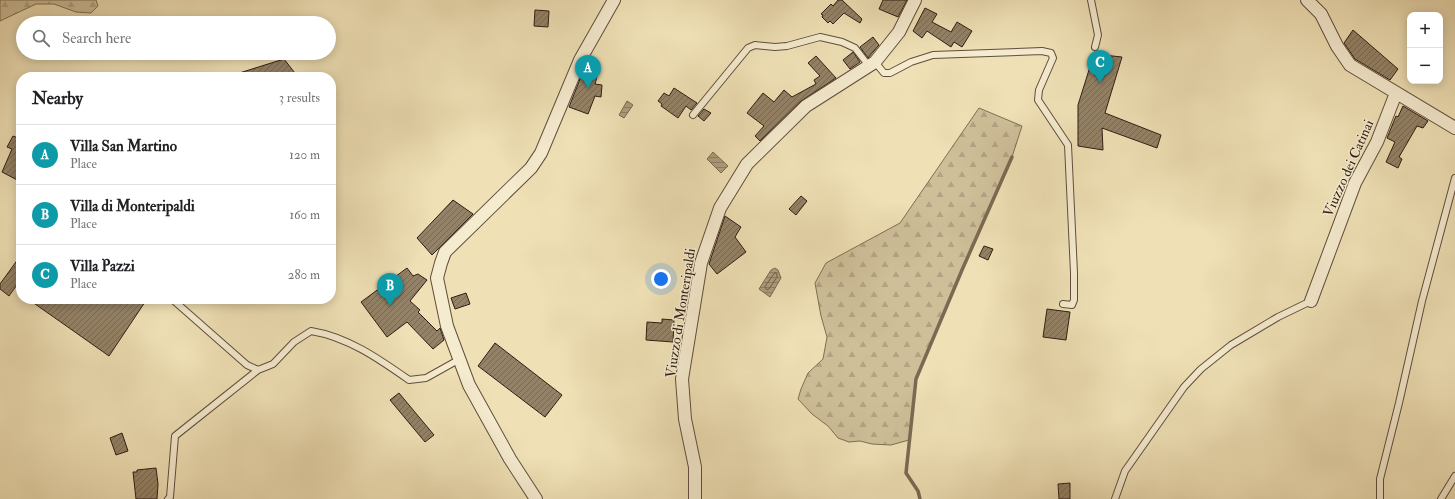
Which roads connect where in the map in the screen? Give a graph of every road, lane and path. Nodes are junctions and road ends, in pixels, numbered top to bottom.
1 (614, 0) edge
2 (914, 0) edge
3 (1091, 0) edge
4 (1307, 0) edge
5 (1095, 47) dead end
6 (872, 64) junction
7 (1396, 93) junction
8 (693, 114) dead end
9 (1455, 128) edge
10 (1455, 178) edge
11 (1311, 301) joint
12 (178, 304) edge
13 (1063, 304) dead end
14 (460, 359) junction
15 (258, 370) junction
16 (1455, 476) edge
17 (168, 499) edge
18 (536, 499) edge
19 (695, 499) edge
20 (1115, 499) edge
21 (1380, 499) edge
22 (1441, 499) edge

1 - 14 street
2 - 6 street, Viuzzo di Monteripaldi
3 - 5 lane
4 - 7 street
6 - 8 lane
6 - 13 lane
6 - 19 street, Viuzzo di Monteripaldi
7 - 9 street
7 - 11 street, Viuzzo dei Catinai
10 - 21 lane
11 - 20 lane
12 - 15 lane
14 - 15 lane
14 - 18 street
15 - 17 lane
16 - 22 lane

